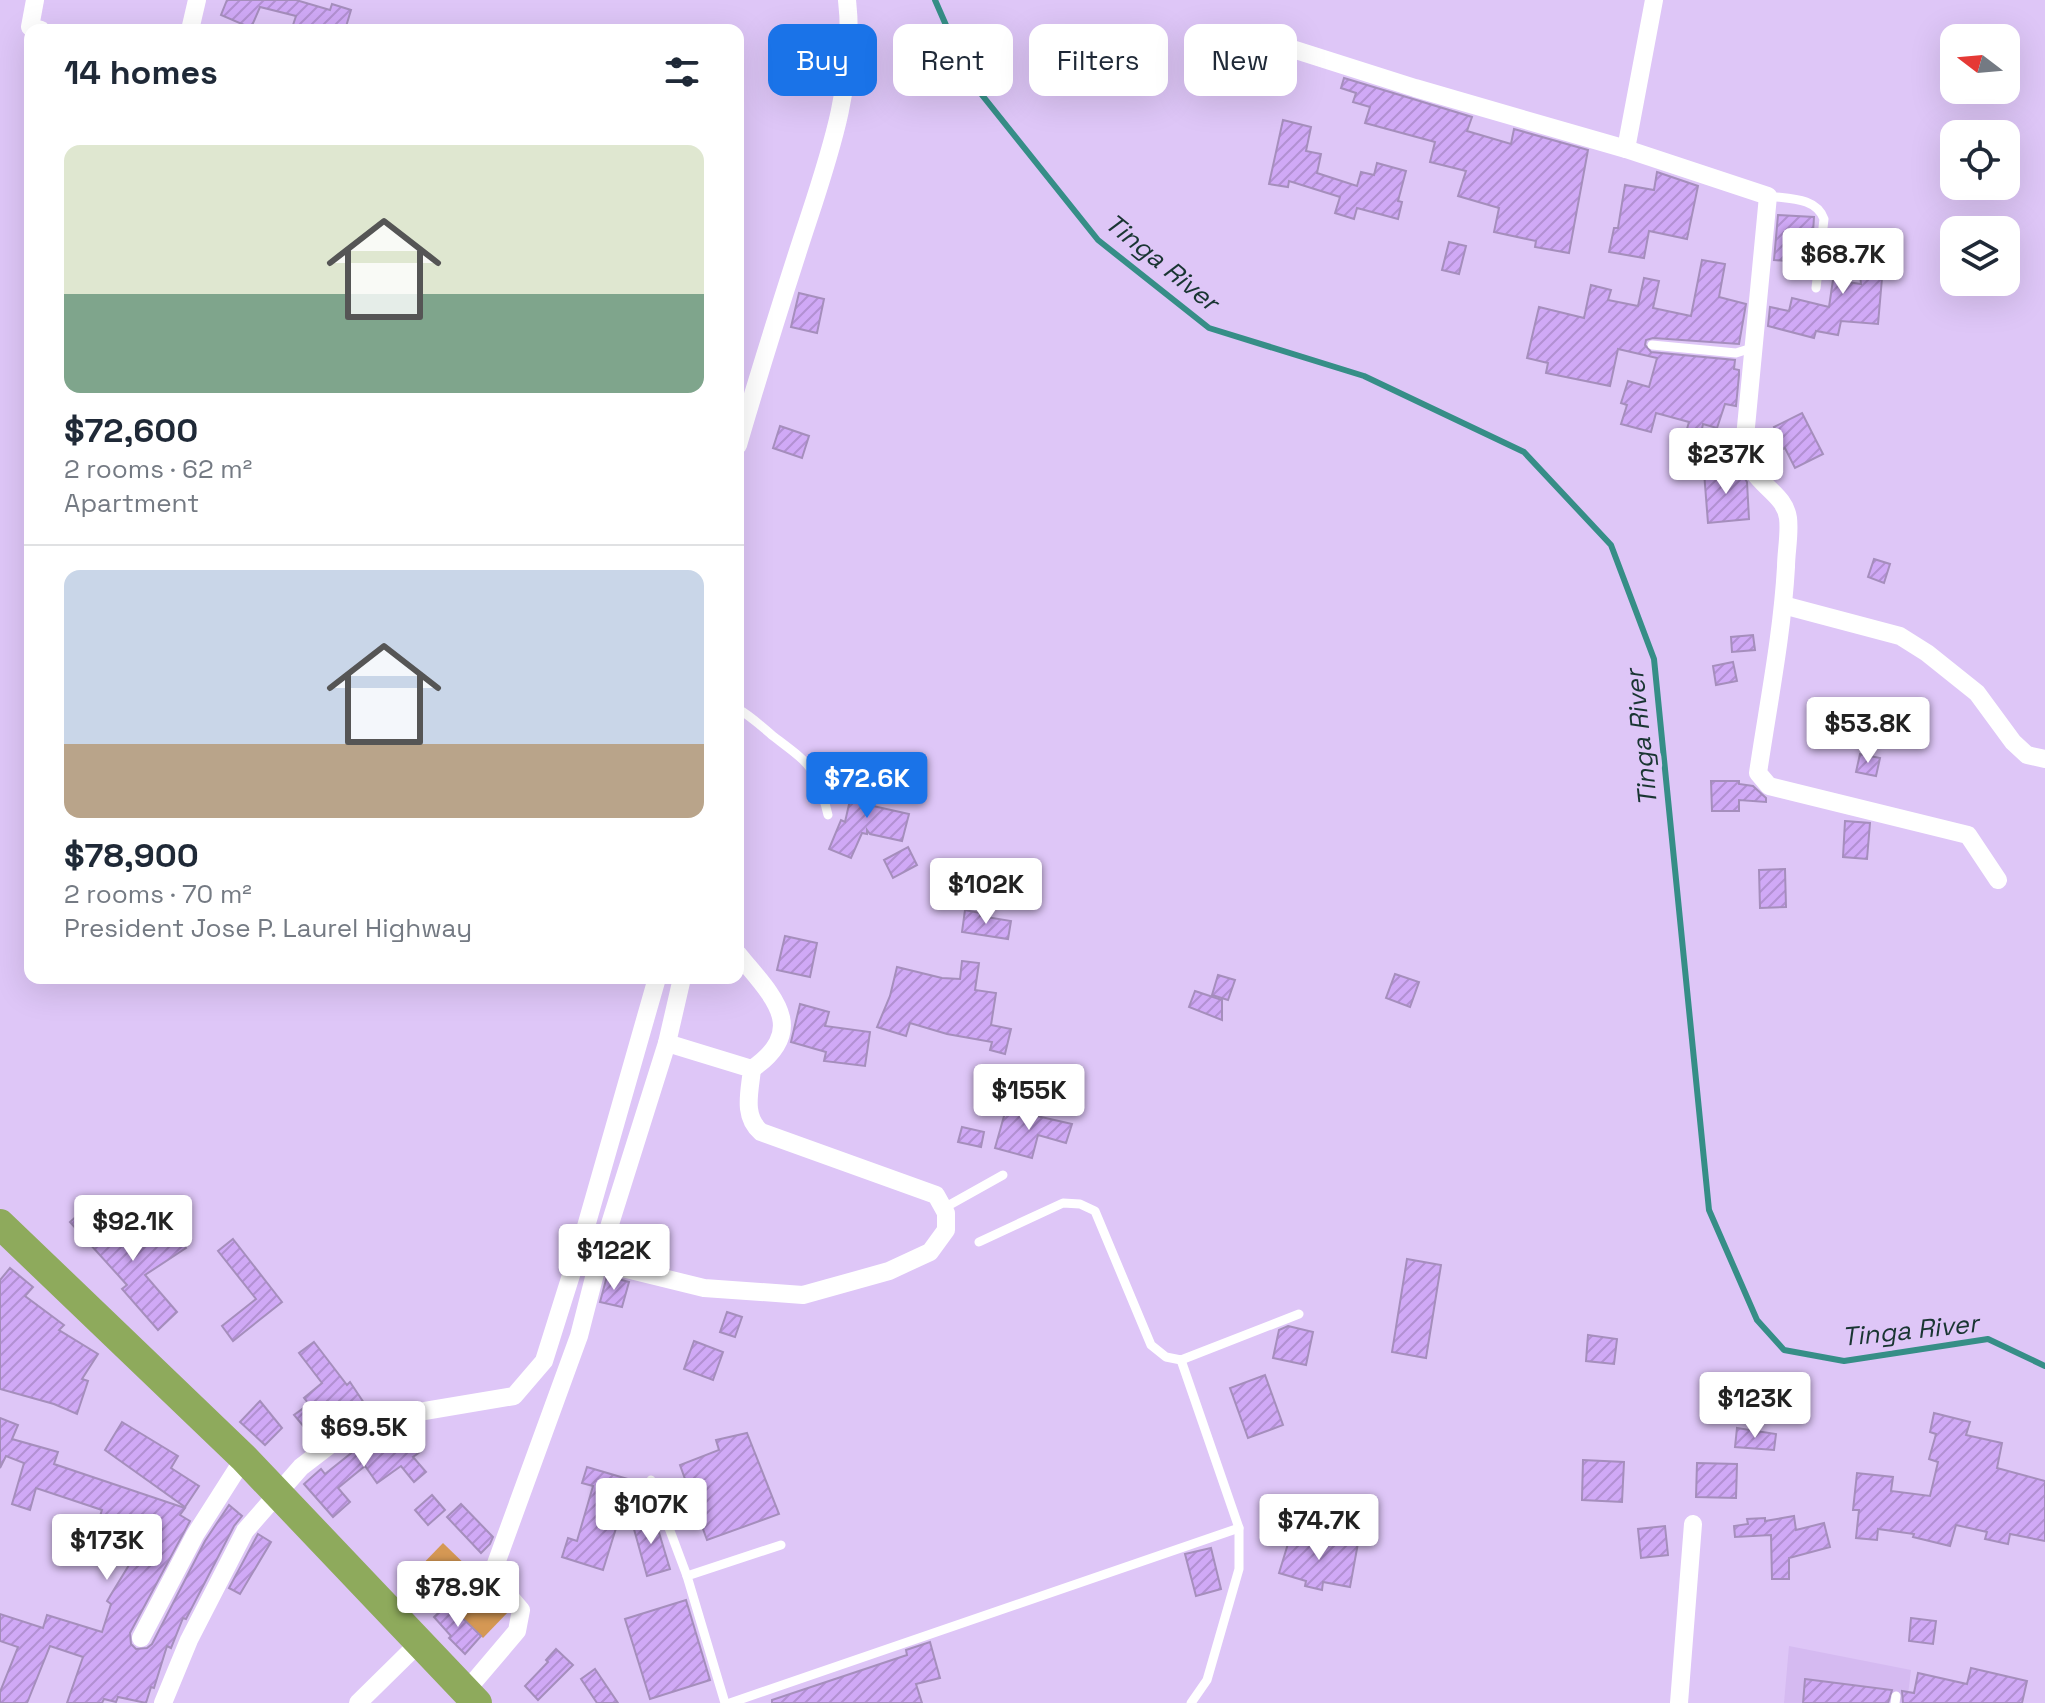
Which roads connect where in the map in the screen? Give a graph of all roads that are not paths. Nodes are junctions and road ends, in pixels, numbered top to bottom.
1 (35, 0) edge
2 (197, 0) edge
3 (847, 0) edge
4 (1654, 0) edge
5 (31, 24) edge
6 (191, 24) edge
7 (1297, 50) edge
8 (1626, 149) junction
9 (1768, 196) junction
10 (1816, 288) dead end
11 (1652, 345) dead end
12 (1755, 347) junction
13 (744, 408) edge
14 (1783, 605) junction
15 (744, 713) edge
16 (2045, 759) edge
17 (828, 815) dead end
18 (1998, 880) dead end
19 (744, 962) edge
20 (655, 984) edge
21 (681, 984) edge
22 (667, 1043) junction
23 (752, 1069) junction
24 (1003, 1175) dead end
25 (944, 1208) junction
26 (0, 1224) edge
27 (979, 1242) dead end
28 (598, 1262) junction
29 (1299, 1314) dead end
30 (1181, 1360) junction
31 (244, 1458) junction
32 (651, 1480) dead end
33 (278, 1494) junction
34 (1693, 1524) dead end
35 (1239, 1528) junction
36 (781, 1545) dead end
37 (687, 1576) junction
38 (141, 1638) dead end
39 (420, 1642) junction
40 (472, 1697) edge
41 (163, 1703) edge
42 (358, 1703) edge
43 (728, 1703) edge
44 (1191, 1703) edge
45 (1679, 1703) edge

1 - 5 street
2 - 6 street
3 - 13 street
4 - 8 street
7 - 8 street
8 - 9 street
9 - 10 lane
9 - 12 street
11 - 12 lane
12 - 14 street
14 - 16 street
14 - 18 street
15 - 17 lane
19 - 23 street
20 - 33 street
21 - 22 street
22 - 23 street
22 - 28 street
23 - 25 street
24 - 25 lane
25 - 28 street
26 - 31 highway
27 - 30 lane
28 - 40 street
29 - 30 lane
30 - 35 lane
31 - 33 highway
31 - 38 street
32 - 37 lane
33 - 39 highway
33 - 41 street
34 - 45 street
35 - 43 lane
35 - 44 lane
36 - 37 lane
37 - 43 lane
39 - 40 highway
39 - 42 street

